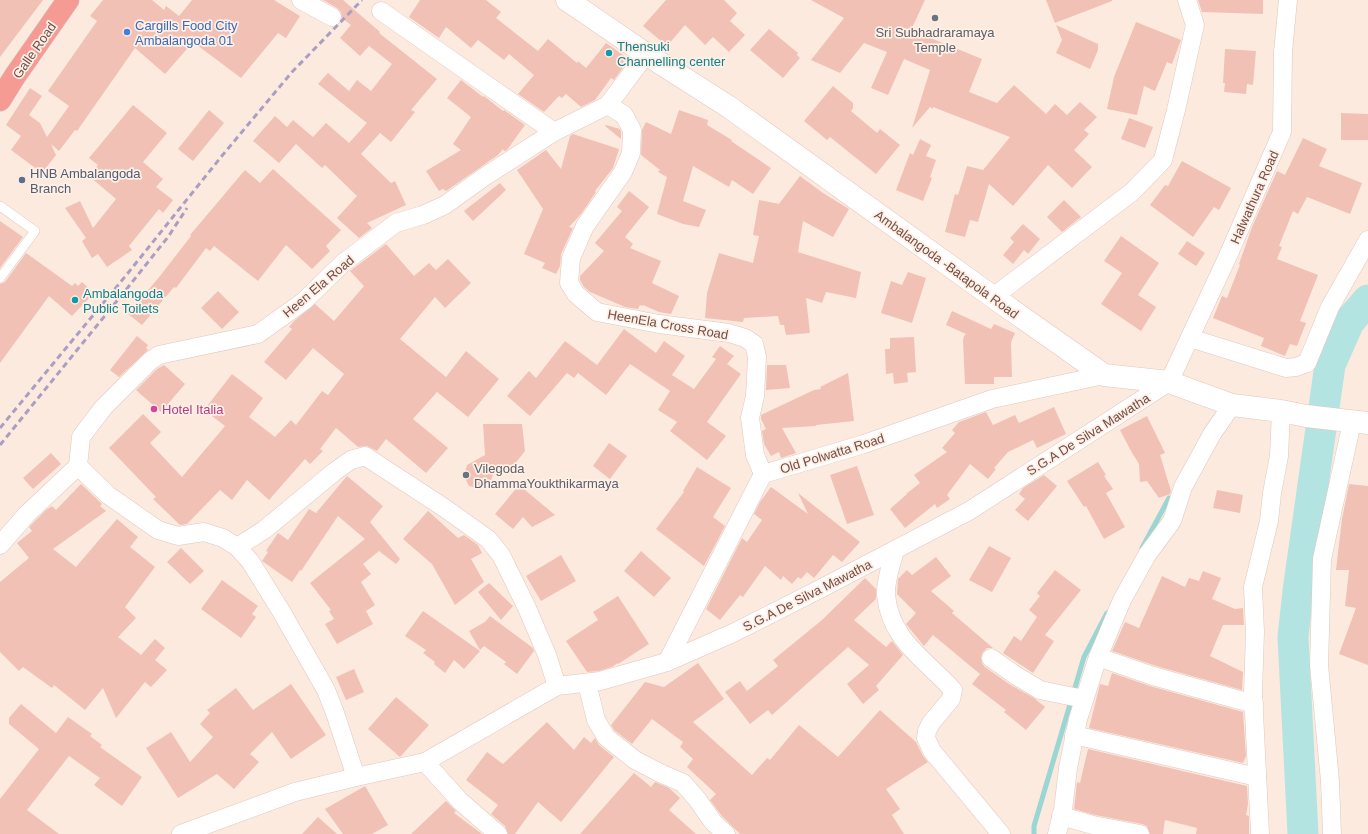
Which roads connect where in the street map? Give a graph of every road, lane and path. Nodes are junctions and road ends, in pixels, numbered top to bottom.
1 (68, 0) edge
2 (301, 0) edge
3 (567, 0) edge
4 (1187, 0) edge
5 (1288, 0) edge
6 (381, 12) dead end
7 (332, 17) dead end
8 (646, 54) junction
9 (0, 100) edge
10 (608, 105) junction
11 (554, 132) junction
12 (0, 206) edge
13 (1368, 240) edge
14 (0, 278) edge
15 (993, 298) junction
16 (1190, 338) junction
17 (1104, 374) junction
18 (1169, 382) junction
19 (1232, 405) junction
20 (1281, 411) junction
21 (1355, 422) edge
22 (78, 466) junction
23 (763, 474) junction
24 (0, 545) edge
25 (237, 547) junction
26 (895, 550) junction
27 (1098, 657) junction
28 (991, 658) dead end
29 (667, 662) junction
30 (587, 683) junction
31 (557, 686) junction
32 (1084, 698) junction
33 (1254, 704) junction
34 (1074, 736) junction
35 (425, 762) junction
36 (356, 777) junction
37 (1257, 777) junction
38 (1061, 816) junction
39 (192, 832) edge
40 (498, 834) edge
41 (726, 834) edge
42 (1001, 834) edge
43 (1057, 834) edge
44 (1140, 834) edge
45 (1260, 834) edge
46 (1332, 834) edge

1 - 9 highway, Galle Road
2 - 7 street
3 - 8 main road, Ambalangoda -Batapola Road
4 - 15 street
5 - 16 street, Halwathura Road
6 - 11 street
8 - 10 street, Heen Ela Road
8 - 15 main road, Ambalangoda -Batapola Road
10 - 11 street, Heen Ela Road
10 - 23 street, HeenEla Cross Road
11 - 22 street, Heen Ela Road
12 - 14 lane
13 - 16 street
15 - 17 main road, Ambalangoda -Batapola Road
16 - 18 street, Halwathura Road
17 - 18 main road, Ambalangoda -Batapola Road
17 - 23 street, Old Polwatta Road
18 - 19 main road, Ambalangoda -Batapola Road
18 - 26 street, S.G.A De Silva Mawatha
19 - 20 main road, Ambalangoda -Batapola Road
19 - 27 street
20 - 21 main road, Ambalangoda -Batapola Road
20 - 33 street
21 - 46 street
22 - 24 street
22 - 25 street
23 - 29 street, Old Polwatta Road
25 - 31 street
25 - 36 street
26 - 29 street, S.G.A De Silva Mawatha
26 - 42 street
27 - 32 street
27 - 33 street
28 - 32 street
29 - 30 street, S.G.A De Silva Mawatha
30 - 31 street, S.G.A De Silva Mawatha
30 - 41 street
31 - 35 street, S.G.A De Silva Mawatha
32 - 34 street
33 - 37 street
34 - 37 street
34 - 38 street
35 - 36 street, S.G.A De Silva Mawatha
35 - 40 street
36 - 39 street, S.G.A De Silva Mawatha
37 - 45 street
38 - 43 street
38 - 44 street

